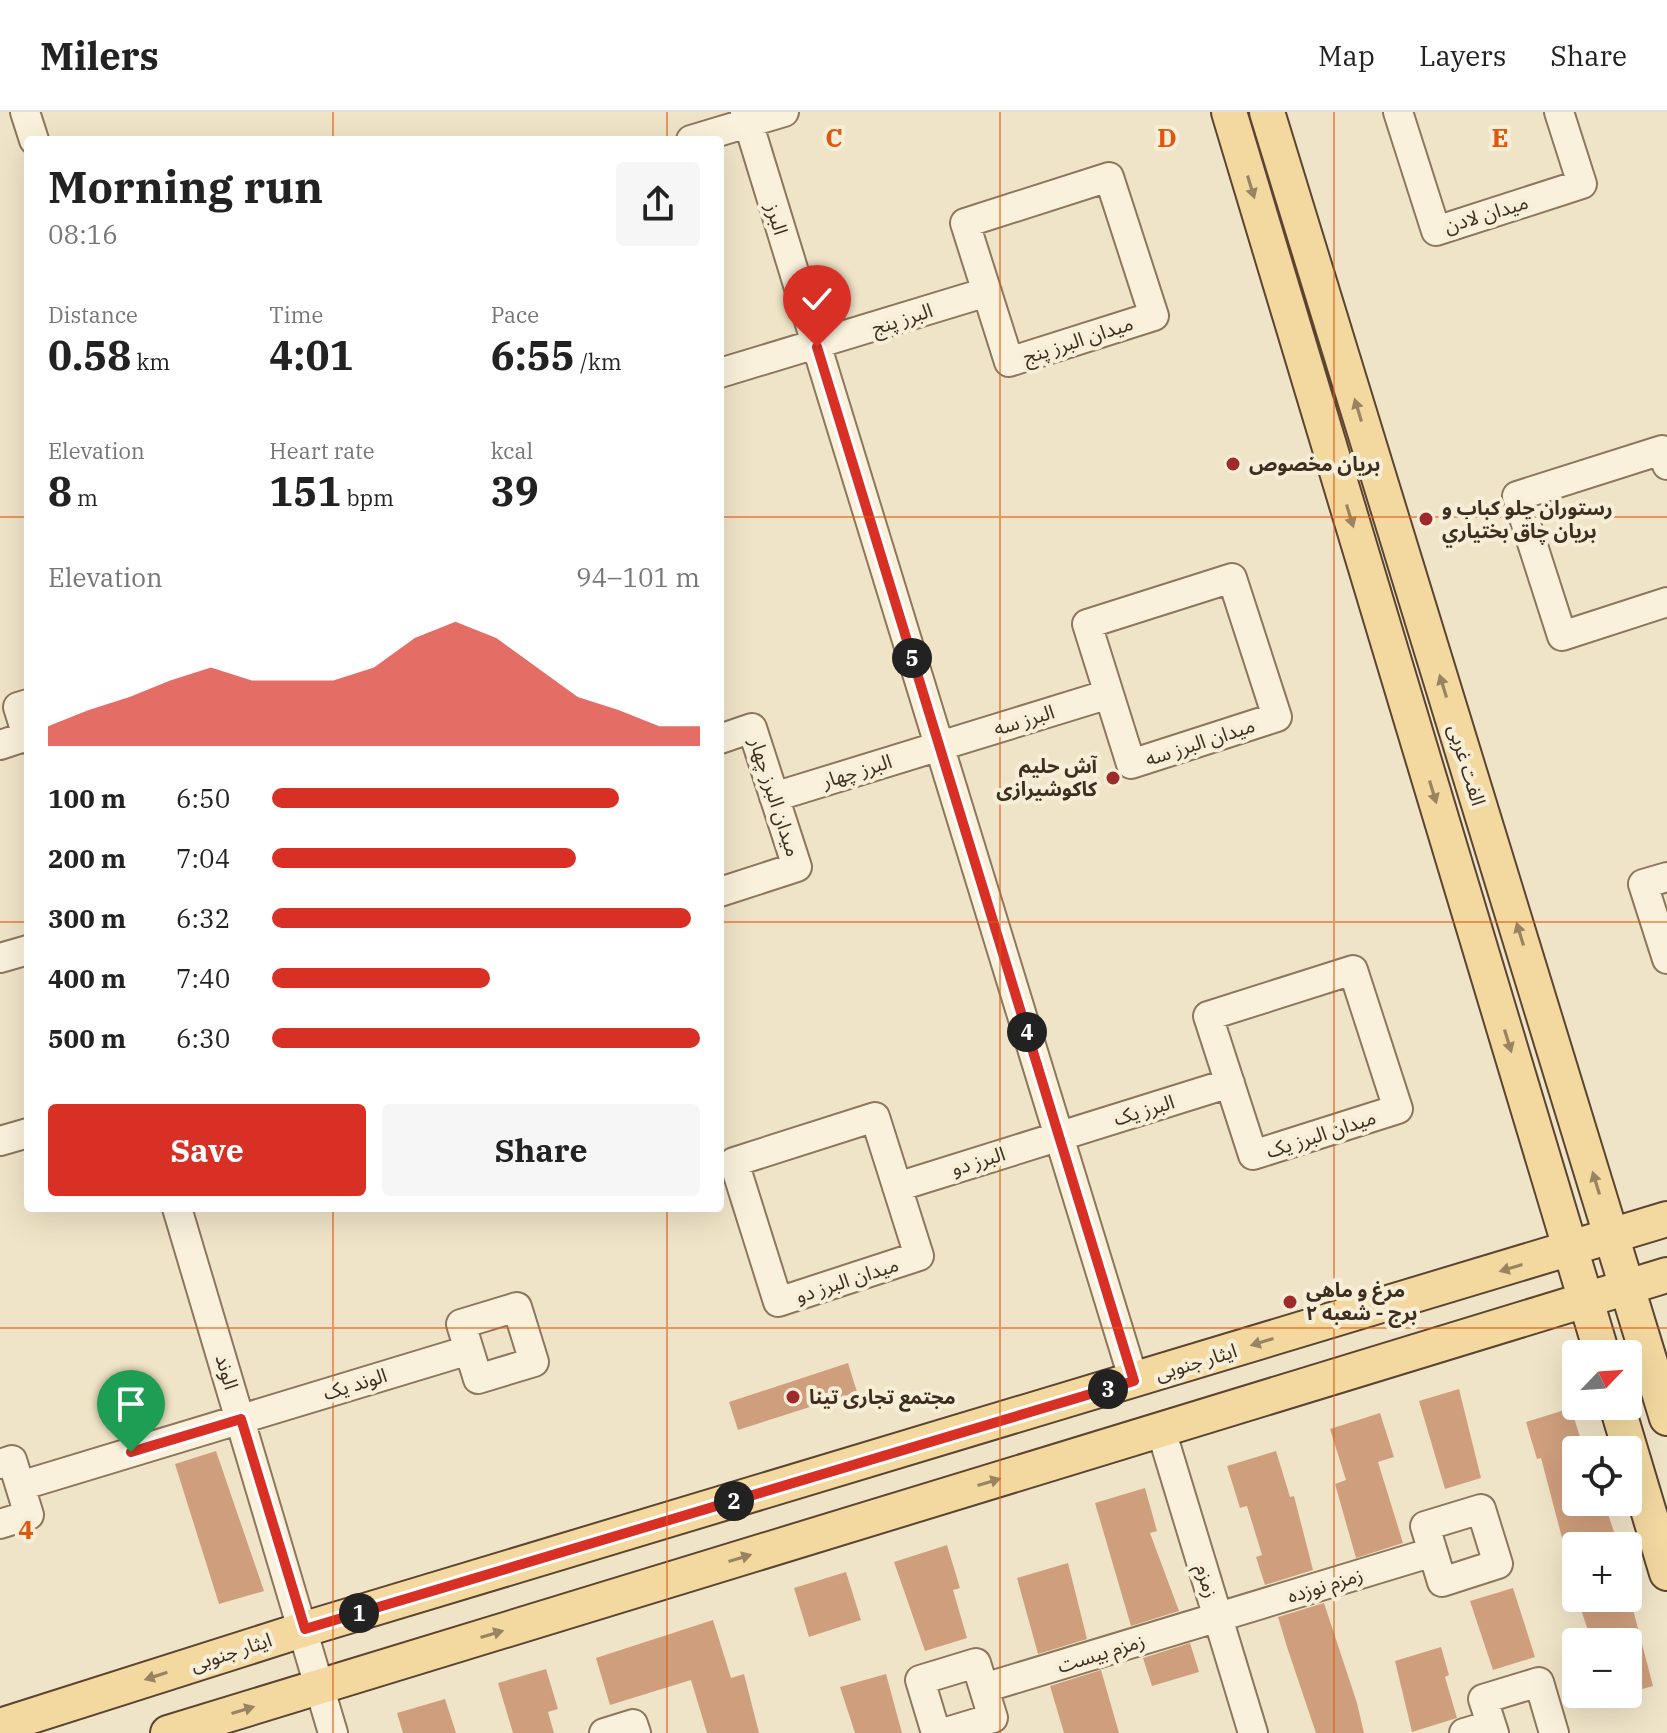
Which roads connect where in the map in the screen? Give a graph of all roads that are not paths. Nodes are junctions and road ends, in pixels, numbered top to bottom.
1 (25, 112) edge
2 (784, 112) edge
3 (1229, 112) edge
4 (1267, 112) edge
5 (1398, 112) edge
6 (1562, 113) edge
7 (746, 117) edge
8 (33, 136) edge
9 (701, 136) edge
10 (987, 292) junction
11 (817, 347) junction
12 (724, 372) edge
13 (1667, 465) edge
14 (1667, 602) edge
15 (1109, 694) junction
16 (24, 705) edge
17 (24, 726) edge
18 (724, 738) edge
19 (24, 739) edge
20 (0, 745) edge
21 (939, 746) junction
22 (774, 797) junction
23 (1667, 877) edge
24 (724, 891) edge
25 (24, 951) edge
26 (0, 958) edge
27 (1667, 959) edge
28 (1230, 1083) junction
29 (24, 1134) edge
30 (1059, 1136) junction
31 (0, 1141) edge
32 (897, 1187) junction
33 (178, 1212) edge
34 (1667, 1219) edge
35 (1612, 1235) junction
36 (1570, 1250) junction
37 (1667, 1275) edge
38 (1628, 1287) junction
39 (1585, 1298) junction
40 (1598, 1340) edge
41 (469, 1350) dead end
42 (1134, 1381) junction
43 (1667, 1418) edge
44 (241, 1419) junction
45 (1621, 1420) edge
46 (1161, 1430) junction
47 (0, 1464) edge
48 (20, 1486) junction
49 (0, 1524) edge
50 (1433, 1552) dead end
51 (1667, 1573) edge
52 (1218, 1617) junction
53 (305, 1629) junction
54 (321, 1687) junction
55 (984, 1688) junction
56 (0, 1726) edge
57 (1483, 1730) edge
58 (168, 1733) edge
59 (333, 1733) edge
60 (604, 1733) edge
61 (636, 1733) edge
62 (936, 1733) edge
63 (943, 1733) edge
64 (1253, 1733) edge
65 (1554, 1733) edge

1 - 8 street
2 - 7 street
3 -> 36 main road, الفت غربی
35 -> 4 main road, الفت غربی
5 - 6 street, میدان لادن
7 - 9 street
7 - 11 street, البرز
10 - 10 street, میدان البرز پنج
10 - 11 street, البرز پنج
11 - 12 street, البرز پنج
11 - 21 street, البرز
13 - 14 street
15 - 15 street, میدان البرز سه
15 - 21 street, البرز سه
16 - 17 street
18 - 22 street, میدان البرز چهار
19 - 20 street
21 - 22 street, البرز چهار
21 - 30 street, البرز
22 - 24 street, میدان البرز چهار
23 - 27 street
25 - 26 street
28 - 28 street, میدان البرز یک
28 - 30 street, البرز یک
29 - 31 street
30 - 32 street, البرز دو
30 - 42 street, البرز
32 - 32 street, میدان البرز دو
33 - 44 street, الوند
34 - 35 main road, ایثار جنوبی
35 - 36 main road, ایثار جنوبی
35 - 38 main road, الفت غربی
36 - 39 main road, الفت غربی
36 -> 42 main road, ایثار جنوبی
37 - 38 main road
38 - 39 main road
38 - 43 main road, الفت غربی
39 - 40 main road, الفت غربی
39 - 46 main road
41 - 44 street, الوند یک
42 - 53 main road, ایثار جنوبی
44 - 48 street, الوند یک
44 - 53 street, الوند
45 - 51 main road
46 - 52 street, زمزم
54 -> 46 main road
47 - 48 street
48 - 49 street
50 - 52 street, زمزم نوزده
52 - 55 street, زمزم بیست
52 - 64 street, زمزم
53 - 54 street, الوند
53 -> 56 main road, ایثار جنوبی
58 -> 54 main road
54 - 59 street, الوند
55 - 62 street
55 - 63 street
57 - 65 street
60 - 61 street

